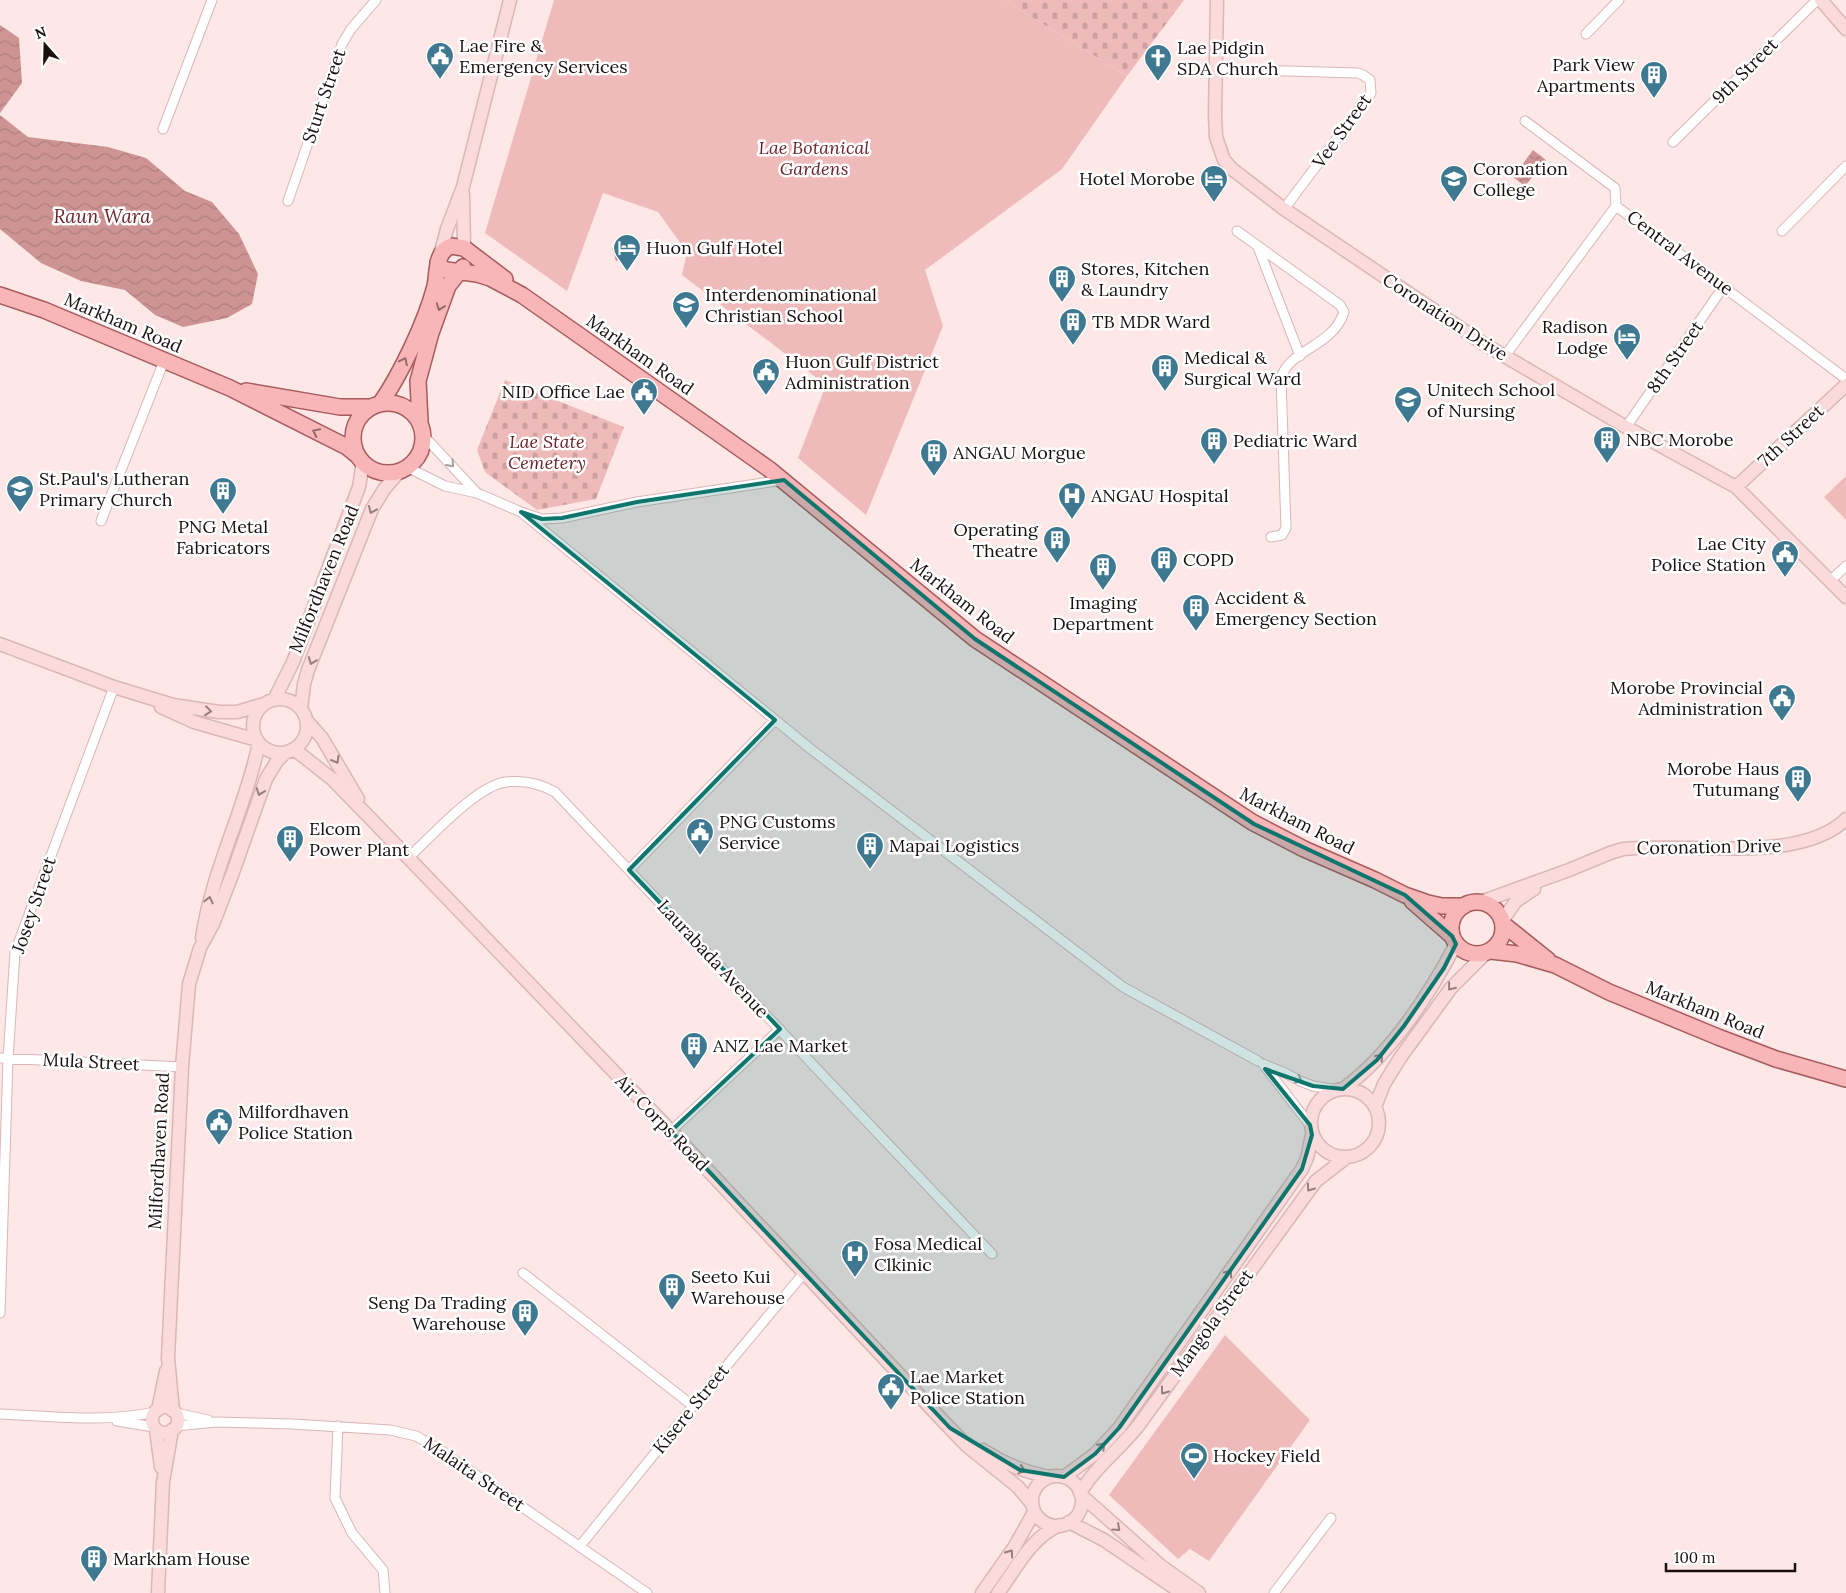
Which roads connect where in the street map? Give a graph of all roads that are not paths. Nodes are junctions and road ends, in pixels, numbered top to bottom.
1 (212, 0) edge
2 (376, 0) edge
3 (510, 0) edge
4 (1217, 0) edge
5 (1619, 0) edge
6 (1816, 0) edge
7 (1821, 0) edge
8 (1846, 29) edge
9 (1586, 34) dead end
10 (1215, 68) junction
11 (1525, 121) dead end
12 (162, 129) dead end
13 (1673, 142) dead end
14 (1846, 166) edge
15 (463, 187) junction
16 (288, 201) dead end
17 (1616, 206) junction
18 (1284, 209) junction
19 (1237, 231) dead end
20 (1782, 231) dead end
21 (1258, 246) junction
22 (464, 248) junction
23 (439, 258) junction
24 (459, 272) junction
25 (1724, 286) junction
26 (0, 295) edge
27 (522, 296) junction
28 (1300, 356) junction
29 (1504, 357) junction
30 (164, 361) junction
31 (1846, 379) edge
32 (1846, 385) edge
33 (230, 388) junction
34 (376, 405) junction
35 (1626, 427) junction
36 (422, 428) junction
37 (360, 459) junction
38 (404, 469) junction
39 (784, 480) junction
40 (1736, 488) junction
41 (477, 493) junction
42 (521, 512) junction
43 (101, 521) dead end
44 (1271, 537) dead end
45 (1846, 566) edge
46 (1830, 581) junction
47 (1846, 597) edge
48 (0, 644) edge
49 (114, 687) junction
50 (143, 696) junction
51 (269, 702) junction
52 (301, 709) junction
53 (775, 720) junction
54 (306, 721) junction
55 (258, 741) junction
56 (290, 750) junction
57 (1846, 819) edge
58 (372, 820) junction
59 (408, 858) junction
60 (629, 870) junction
61 (1569, 870) junction
62 (1405, 895) junction
63 (1471, 904) junction
64 (1502, 923) junction
65 (1454, 940) junction
66 (200, 948) junction
67 (1488, 952) junction
68 (1555, 965) junction
69 (780, 1029) junction
70 (4, 1058) edge
71 (1258, 1061) dead end
72 (182, 1067) junction
73 (1846, 1079) edge
74 (1340, 1089) junction
75 (1375, 1107) junction
76 (1311, 1130) junction
77 (671, 1131) junction
78 (1347, 1157) junction
79 (992, 1254) dead end
80 (523, 1273) dead end
81 (804, 1273) junction
82 (0, 1313) edge
83 (168, 1358) junction
84 (693, 1406) junction
85 (157, 1411) junction
86 (0, 1414) edge
87 (82, 1417) junction
88 (174, 1420) junction
89 (338, 1426) junction
90 (155, 1428) junction
91 (950, 1428) junction
92 (1050, 1477) junction
93 (1064, 1477) junction
94 (163, 1482) junction
95 (1081, 1494) junction
96 (1033, 1508) junction
97 (1331, 1518) dead end
98 (1064, 1524) junction
99 (580, 1546) junction
100 (158, 1593) edge
101 (385, 1593) edge
102 (647, 1593) edge
103 (982, 1593) edge
104 (998, 1593) edge
105 (1182, 1593) edge
106 (1198, 1593) edge
107 (1274, 1593) edge

1 - 12 street
2 - 16 street, Sturt Street
3 - 15 main road
4 - 10 main road, Coronation Drive
5 - 9 street
6 - 13 street, 9th Street
7 - 8 main road
10 - 18 main road, Coronation Drive
10 - 18 street, Vee Street
11 - 17 street, Central Avenue
14 - 20 street
15 - 22 main road
15 - 23 main road
17 - 25 street, Central Avenue
17 - 29 street
18 - 29 main road, Coronation Drive
19 - 21 street
21 - 28 street
21 - 28 street
22 - 23 main road
22 - 24 main road
22 - 27 main road, Markham Road
23 - 24 main road, Markham Road
34 -> 23 main road
24 - 27 main road, Markham Road
24 -> 36 main road
25 - 31 street, Central Avenue
25 - 35 street, 8th Street
26 - 30 main road, Markham Road
27 - 39 main road, Markham Road
28 - 44 street
29 - 35 main road, Coronation Drive
30 - 33 main road, Markham Road
30 - 43 street
32 - 40 main road, 7th Street
33 - 34 main road, Markham Road
37 -> 33 main road, Markham Road
34 - 36 main road
34 - 37 main road
35 - 40 main road, Coronation Drive
36 - 38 main road
36 -> 41 street
37 - 38 main road
37 - 51 main road, Milfordhaven Road
38 - 41 street
38 -> 52 main road, Milfordhaven Road
39 - 42 street
39 - 62 main road, Markham Road
40 - 46 main road, Coronation Drive
41 - 42 street
42 - 53 street
45 - 46 street
46 - 47 main road, Coronation Drive
48 - 49 main road
49 - 50 main road
49 - 70 street, Josey Street
50 -> 51 main road
50 - 55 main road
51 - 52 main road
51 - 55 main road
52 - 54 main road
53 - 60 street
53 - 71 street
54 - 56 main road
54 -> 58 main road, Air Corps Road
55 - 56 main road
66 -> 55 main road, Milfordhaven Road
56 - 58 main road, Air Corps Road
56 -> 66 main road, Milfordhaven Road
57 - 61 main road, Coronation Drive
58 - 59 main road, Air Corps Road
59 - 60 street, Laurabada Avenue
59 - 77 main road, Air Corps Road
60 - 69 street, Laurabada Avenue
61 - 63 main road, Coronation Drive
61 - 64 main road, Coronation Drive
62 - 63 main road, Markham Road
62 - 65 main road, Markham Road
63 - 64 main road
63 - 65 main road
64 - 67 main road
64 - 68 main road, Markham Road
65 - 67 main road
74 -> 65 main road
66 - 72 main road, Milfordhaven Road
67 - 68 main road, Markham Road
67 -> 75 main road
68 - 73 main road, Markham Road
69 - 77 street
69 - 79 street, Laurabada Avenue
70 - 72 street, Mula Street
70 - 82 street, Josey Street
72 - 83 main road, Milfordhaven Road
74 - 75 main road
74 - 76 main road
76 -> 74 street
75 - 78 main road
76 - 78 main road
93 -> 76 main road, Mangola Street
77 - 81 main road, Air Corps Road
78 -> 95 main road, Mangola Street
80 - 84 street
81 - 84 street, Kisere Street
81 - 91 main road, Air Corps Road
83 - 85 main road, Milfordhaven Road
83 - 88 main road, Milfordhaven Road
84 - 99 street, Kisere Street
85 - 87 street
85 - 88 main road
85 - 90 main road
86 - 87 street
87 - 90 street
88 - 89 street, Malaita Street
88 - 90 main road
88 - 94 main road, Milfordhaven Road
89 - 99 street, Malaita Street
89 - 101 street
90 - 94 main road, Milfordhaven Road
91 -> 92 main road, Air Corps Road
91 - 96 main road, Air Corps Road
92 - 93 main road
92 - 96 main road
93 - 95 main road
94 - 100 main road, Milfordhaven Road
95 - 98 main road
95 -> 106 main road
96 - 98 main road
103 -> 96 main road
97 - 107 street
98 - 104 main road
98 - 105 main road
99 - 102 street, Malaita Street

